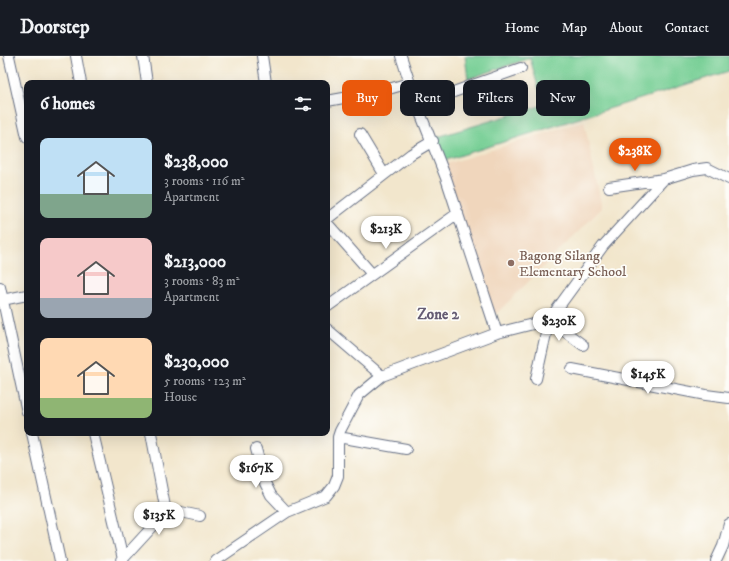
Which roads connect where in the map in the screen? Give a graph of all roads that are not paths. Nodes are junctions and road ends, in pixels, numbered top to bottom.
1 (9, 56) edge
2 (76, 56) edge
3 (143, 56) edge
4 (262, 56) edge
5 (401, 56) edge
6 (521, 68) dead end
7 (80, 80) edge
8 (147, 80) edge
9 (266, 80) edge
10 (408, 80) edge
11 (400, 86) edge
12 (455, 91) edge
13 (330, 100) edge
14 (422, 116) edge
15 (24, 124) edge
16 (360, 134) dead end
17 (433, 141) junction
18 (384, 174) junction
19 (664, 179) junction
20 (729, 179) edge
21 (609, 187) dead end
22 (458, 213) junction
23 (330, 217) edge
24 (330, 226) edge
25 (372, 274) junction
26 (0, 287) edge
27 (24, 296) edge
28 (2, 300) junction
29 (330, 305) edge
30 (549, 320) junction
31 (330, 332) edge
32 (497, 333) junction
33 (583, 345) dead end
34 (572, 369) dead end
35 (382, 376) junction
36 (536, 380) dead end
37 (729, 398) edge
38 (24, 399) edge
39 (33, 436) edge
40 (94, 436) edge
41 (152, 436) edge
42 (338, 437) junction
43 (256, 449) dead end
44 (406, 449) dead end
45 (166, 512) junction
46 (287, 512) junction
47 (200, 516) dead end
48 (729, 524) edge
49 (122, 560) edge
50 (60, 561) edge
51 (215, 561) edge
52 (716, 561) edge

1 - 15 street
2 - 7 street
3 - 8 street
4 - 9 street
5 - 10 street
6 - 12 street
11 - 13 street
14 - 17 street
16 - 18 street
17 - 18 street
17 - 22 street
18 - 23 street
19 - 20 street
19 - 21 street
19 - 30 street
22 - 25 street
22 - 32 street
24 - 25 street
25 - 29 street
26 - 28 street
27 - 28 street
28 - 38 street
30 - 32 street
30 - 33 street
30 - 36 street
31 - 35 street
32 - 35 street
34 - 37 street
35 - 42 street
39 - 50 street
40 - 49 street
41 - 45 street
42 - 44 street
42 - 46 street
43 - 46 street
45 - 47 street
45 - 49 street
46 - 51 street
48 - 52 street

